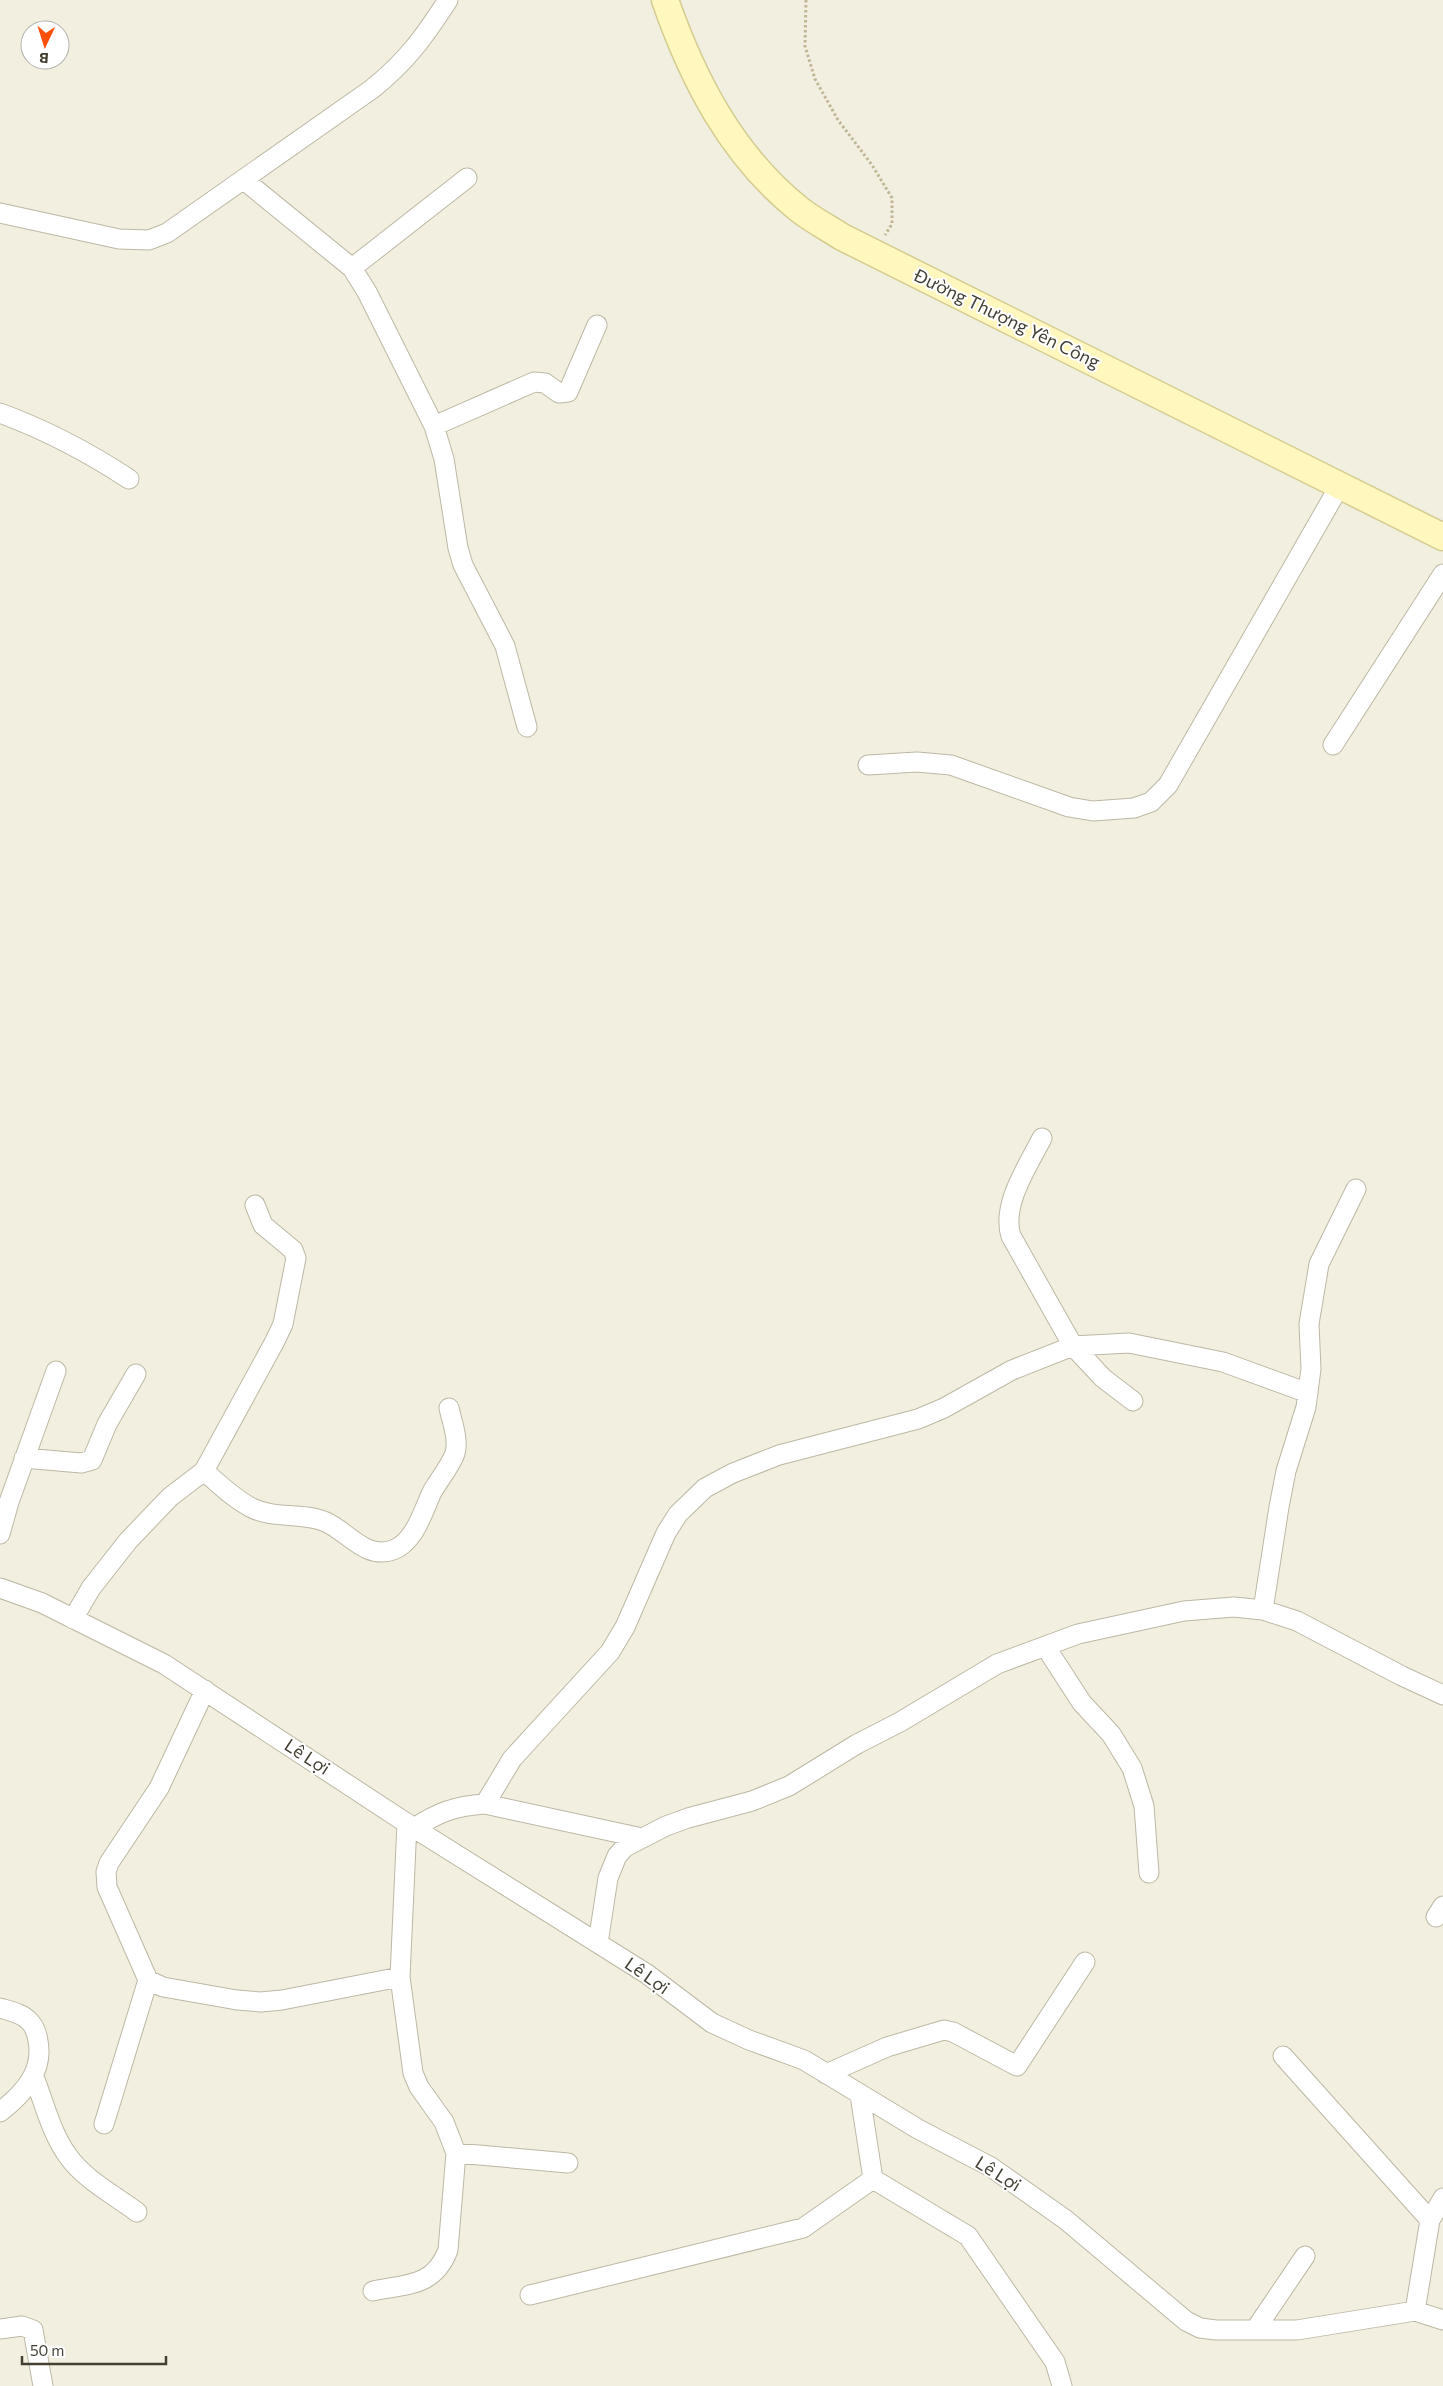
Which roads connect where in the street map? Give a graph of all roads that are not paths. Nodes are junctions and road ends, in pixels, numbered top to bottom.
1 (448, 0) edge
2 (666, 0) edge
3 (467, 178) dead end
4 (244, 180) junction
5 (0, 213) edge
6 (352, 268) junction
7 (596, 325) dead end
8 (0, 413) edge
9 (434, 426) junction
10 (129, 479) dead end
11 (1340, 486) junction
12 (1443, 537) edge
13 (1443, 574) edge
14 (527, 728) dead end
15 (1333, 746) dead end
16 (868, 765) dead end
17 (1042, 1138) dead end
18 (1356, 1189) dead end
19 (256, 1205) dead end
20 (1072, 1346) junction
21 (56, 1371) dead end
22 (136, 1374) dead end
23 (1308, 1393) junction
24 (1133, 1401) dead end
25 (449, 1408) dead end
26 (24, 1458) junction
27 (204, 1471) junction
28 (0, 1534) edge
29 (0, 1588) edge
30 (1263, 1610) junction
31 (73, 1619) junction
32 (1045, 1646) junction
33 (205, 1690) junction
34 (1443, 1695) edge
35 (485, 1804) junction
36 (410, 1826) junction
37 (642, 1838) junction
38 (1149, 1873) dead end
39 (598, 1943) junction
40 (1085, 1962) dead end
41 (400, 1977) junction
42 (148, 1980) junction
43 (0, 2008) edge
44 (1283, 2056) dead end
45 (826, 2074) junction
46 (34, 2077) junction
47 (860, 2095) junction
48 (0, 2112) edge
49 (104, 2124) dead end
50 (456, 2153) junction
51 (568, 2163) dead end
52 (872, 2179) junction
53 (1443, 2198) edge
54 (137, 2212) dead end
55 (1430, 2220) junction
56 (1305, 2256) dead end
57 (373, 2291) dead end
58 (530, 2294) dead end
59 (1415, 2311) junction
60 (1443, 2320) edge
61 (0, 2329) edge
62 (1255, 2330) junction
63 (43, 2386) edge
64 (1062, 2386) edge

1 - 4 street
2 - 11 main road, Đường Thượng Yên Công
3 - 6 street
4 - 5 street
4 - 6 street
6 - 9 street
7 - 9 street
8 - 10 street
9 - 14 street
11 - 12 main road, Đường Thượng Yên Công
11 - 16 street
13 - 15 street
17 - 20 street
18 - 23 street
19 - 27 street
20 - 23 street
20 - 24 street
20 - 35 street
21 - 26 street
22 - 26 street
23 - 30 street
25 - 27 street
26 - 28 street
27 - 31 street
29 - 31 street, Lê Lợi
30 - 32 street
30 - 34 street
31 - 33 street, Lê Lợi
32 - 37 street
32 - 38 street
33 - 36 street, Lê Lợi
33 - 42 street
35 - 36 street
35 - 37 street
36 - 39 street, Lê Lợi
36 - 41 street
37 - 39 street
39 - 45 street, Lê Lợi
40 - 45 street
41 - 42 street
41 - 50 street
42 - 49 street
43 - 46 street
44 - 55 street
45 - 47 street, Lê Lợi
46 - 48 street
46 - 54 street
47 - 52 street
47 - 62 street, Lê Lợi
50 - 51 street
50 - 57 street
52 - 58 street
52 - 64 street
53 - 55 street
55 - 59 street
56 - 62 street
59 - 60 street
59 - 62 street, Lê Lợi
61 - 63 street

